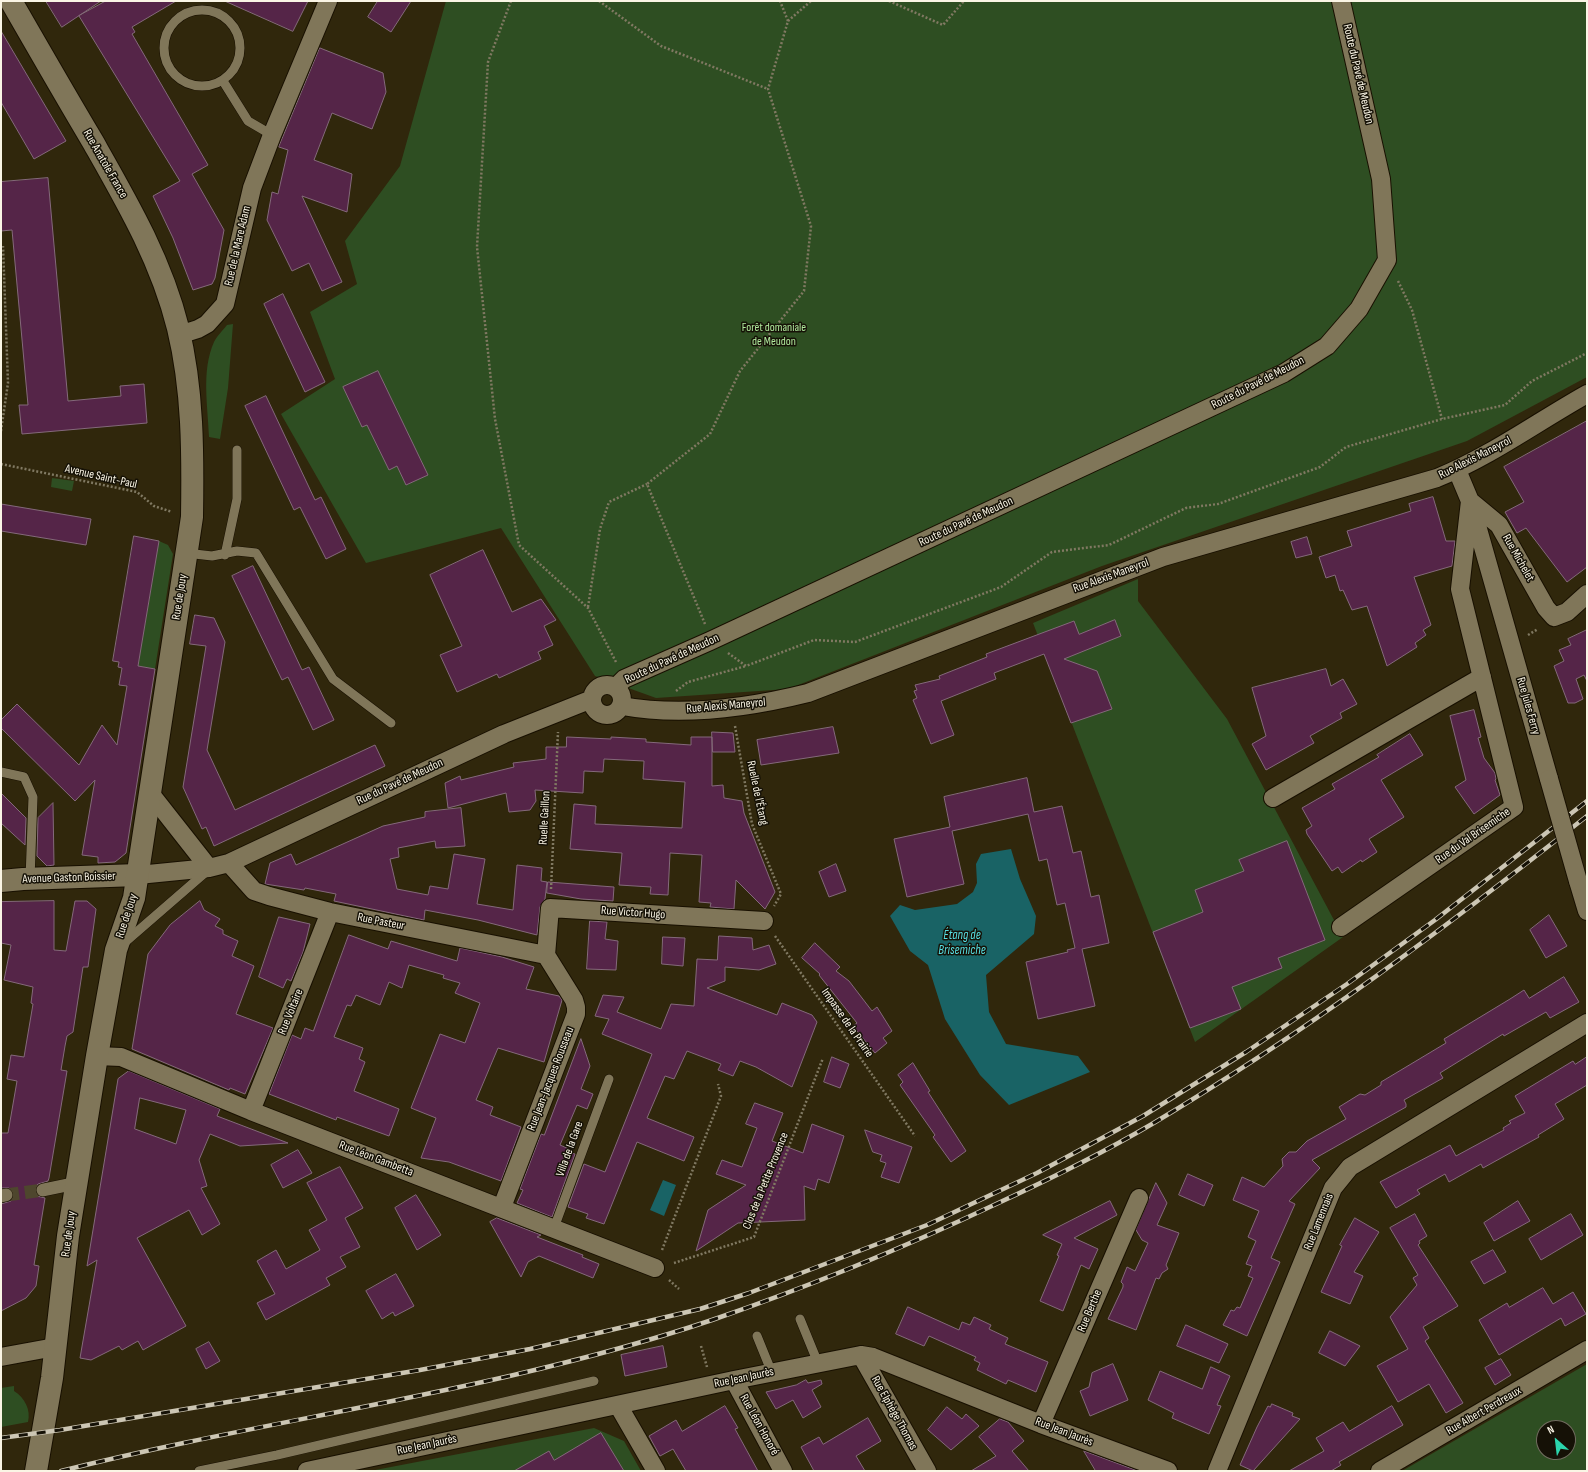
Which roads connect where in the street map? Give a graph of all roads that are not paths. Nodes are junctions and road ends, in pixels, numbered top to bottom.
1 (11, 1) edge
2 (328, 1) edge
3 (1341, 1) edge
4 (223, 81) junction
5 (272, 135) junction
6 (179, 335) junction
7 (1587, 394) edge
8 (237, 450) dead end
9 (1457, 470) junction
10 (1470, 501) junction
11 (186, 553) junction
12 (225, 555) junction
13 (1587, 594) edge
14 (1482, 677) junction
15 (620, 683) junction
16 (592, 699) junction
17 (622, 706) junction
18 (391, 724) dead end
19 (1, 772) edge
20 (150, 793) junction
21 (1273, 798) dead end
22 (229, 862) junction
23 (210, 868) junction
24 (138, 875) junction
25 (30, 879) junction
26 (1, 881) edge
27 (1587, 911) edge
28 (330, 912) junction
29 (764, 921) road end
30 (1341, 928) dead end
31 (116, 950) junction
32 (546, 955) junction
33 (1587, 1023) edge
34 (97, 1056) junction
35 (608, 1079) dead end
36 (251, 1112) junction
37 (77, 1183) junction
38 (43, 1190) tunnel mouth
39 (1139, 1198) dead end
40 (502, 1208) junction
41 (554, 1228) junction
42 (656, 1268) road end
43 (800, 1319) dead end
44 (757, 1336) dead end
45 (56, 1347) junction
46 (1587, 1350) edge
47 (861, 1355) junction
48 (1, 1357) edge
49 (818, 1363) junction
50 (772, 1373) junction
51 (734, 1380) junction
52 (594, 1381) dead end
53 (618, 1405) junction
54 (1042, 1424) junction
55 (36, 1471) edge
56 (199, 1471) edge
57 (307, 1471) edge
58 (656, 1471) edge
59 (784, 1471) edge
60 (926, 1471) edge
61 (1168, 1471) edge
62 (1217, 1471) edge
63 (1380, 1471) edge

1 - 6 main road, Rue Anatole France
2 - 5 street, Rue de la Mare Adam
3 - 15 street, Route du Pavé de Meudon
4 - 4 lane
4 - 5 lane
5 - 6 street, Rue de la Mare Adam
6 - 11 main road, Rue de Jouy
7 - 9 street, Rue Alexis Maneyrol
8 - 12 lane
9 - 10 street, Rue Michelet
9 - 17 street, Rue Alexis Maneyrol
10 - 13 street, Rue Michelet
10 - 14 street, Rue du Val Brisemiche
10 - 27 street, Rue Jules Ferry, bridge
11 - 12 lane
11 - 20 main road, Rue de Jouy
12 - 18 lane
14 - 21 street
14 - 30 street, Rue du Val Brisemiche
15 - 16 street
15 - 17 street
16 - 17 street
16 - 22 street, Rue du Pavé de Meudon
19 - 25 lane
20 - 23 street
20 - 24 main road, Rue de Jouy
22 - 23 street, Rue du Pavé de Meudon
22 - 28 street, Rue Pasteur
23 - 24 street, Rue du Pavé de Meudon
23 - 31 lane
24 - 25 main road, Avenue Gaston Boissier
24 - 31 main road, Rue de Jouy
25 - 26 main road, Avenue Gaston Boissier
28 - 32 street, Rue Pasteur
28 - 36 street, Rue Voltaire
29 - 32 street, Rue Victor Hugo
31 - 34 main road, Rue de Jouy
32 - 40 street, Rue Jean-Jacques Rousseau
33 - 62 street, Rue Lamennais
34 - 36 street, Rue Léon Gambetta
34 - 37 main road, Rue de Jouy
35 - 41 lane, Villa de la Gare
36 - 40 street, Rue Léon Gambetta
37 - 38 street
37 - 45 main road, Rue de Jouy
39 - 54 street, Rue Berthe
40 - 41 street, Rue Léon Gambetta
41 - 42 street, Rue Léon Gambetta
43 - 49 lane
44 - 50 lane
45 - 48 street
45 - 55 main road, Rue de Jouy
46 - 63 street, Rue Albert Perdreaux
47 - 49 street, Rue Jean Jaurès
47 - 54 street, Rue Jean Jaurès
47 - 60 street, Rue Elphège Thomas
49 - 50 street, Rue Jean Jaurès
50 - 51 street, Rue Jean Jaurès
51 - 53 street, Rue Jean Jaurès
51 - 59 street, Rue Léon Honoré
52 - 56 lane
53 - 57 street, Rue Jean Jaurès
53 - 58 street
54 - 61 street, Rue Jean Jaurès

